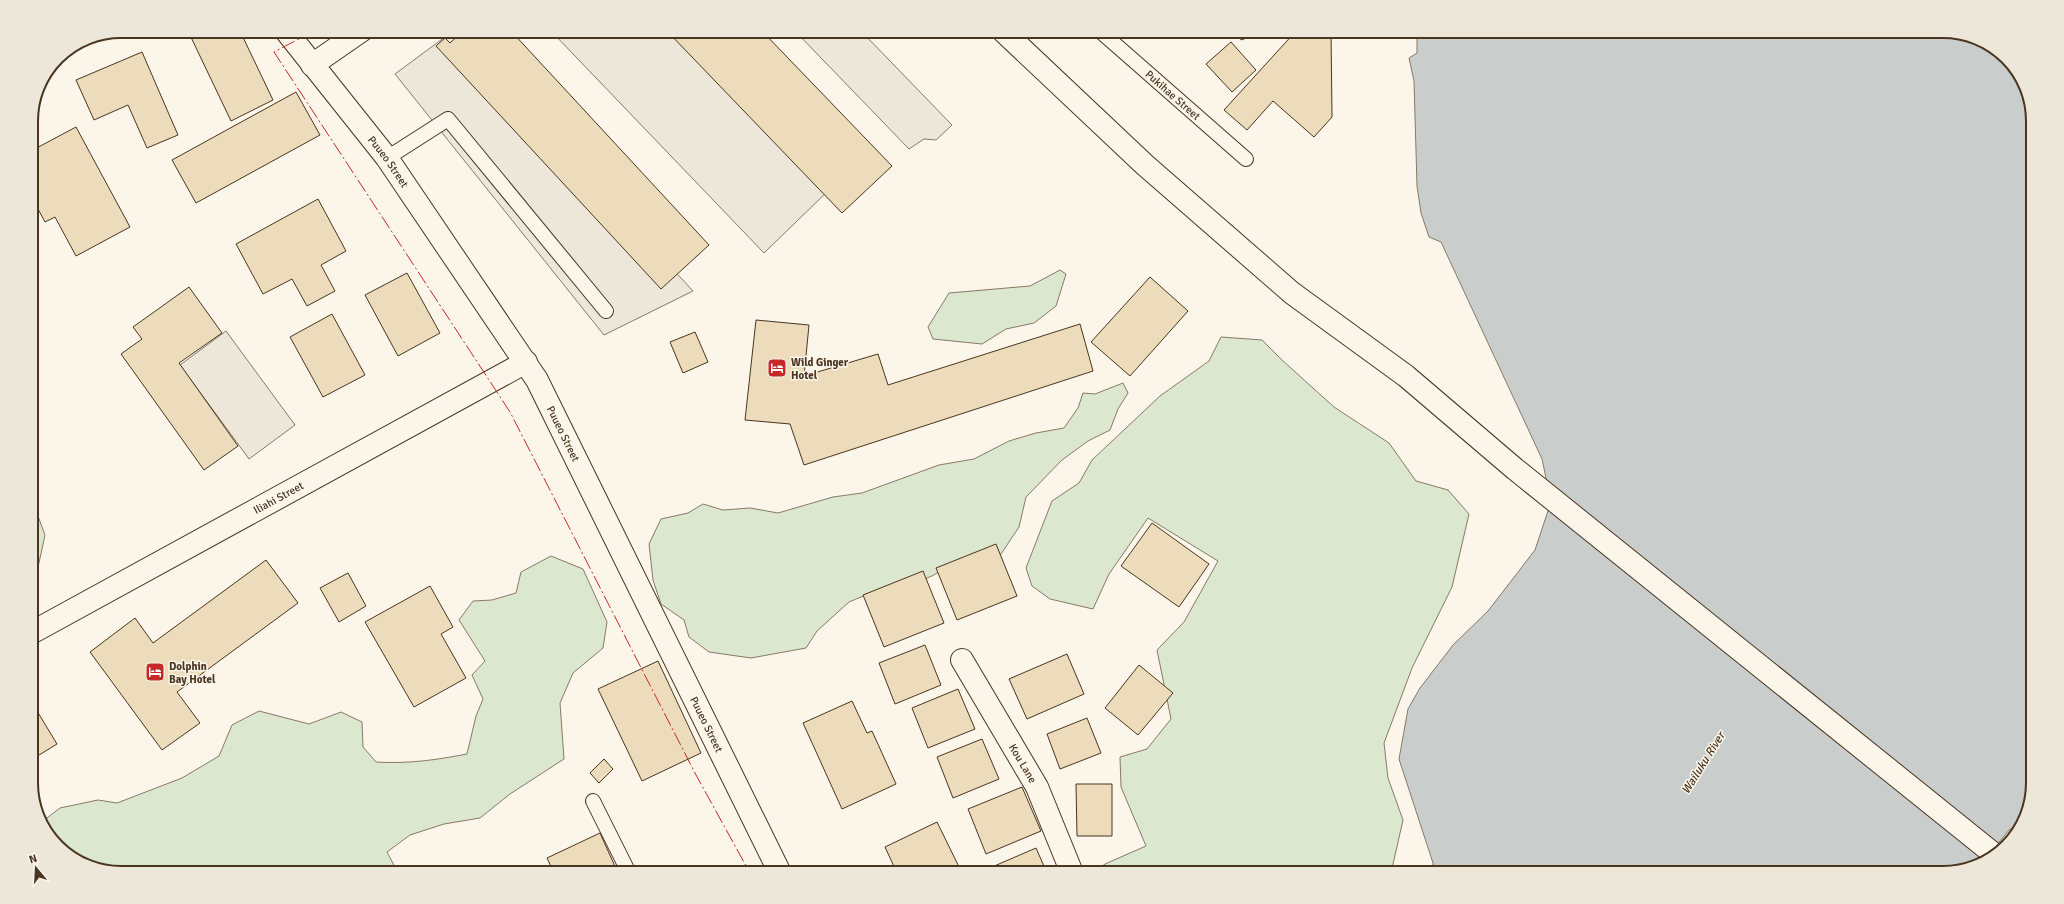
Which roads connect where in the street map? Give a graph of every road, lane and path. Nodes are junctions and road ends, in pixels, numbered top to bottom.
1 (291, 38) edge
2 (351, 38) edge
3 (1010, 38) edge
4 (1108, 38) edge
5 (312, 65) junction
6 (387, 158) junction
7 (1246, 159) dead end
8 (606, 311) dead end
9 (526, 362) junction
10 (38, 629) edge
11 (962, 660) dead end
12 (593, 801) dead end
13 (1990, 851) edge
14 (626, 866) edge
15 (777, 866) edge
16 (1069, 866) edge

1 - 5 street, Puueo Street
2 - 5 street
3 - 13 street
4 - 7 lane, Pukihae Street
5 - 6 street, Puueo Street
6 - 8 lane
6 - 9 street, Puueo Street
9 - 10 street, Iliahi Street
9 - 15 street, Puueo Street
11 - 16 street, Kou Lane
12 - 14 lane

